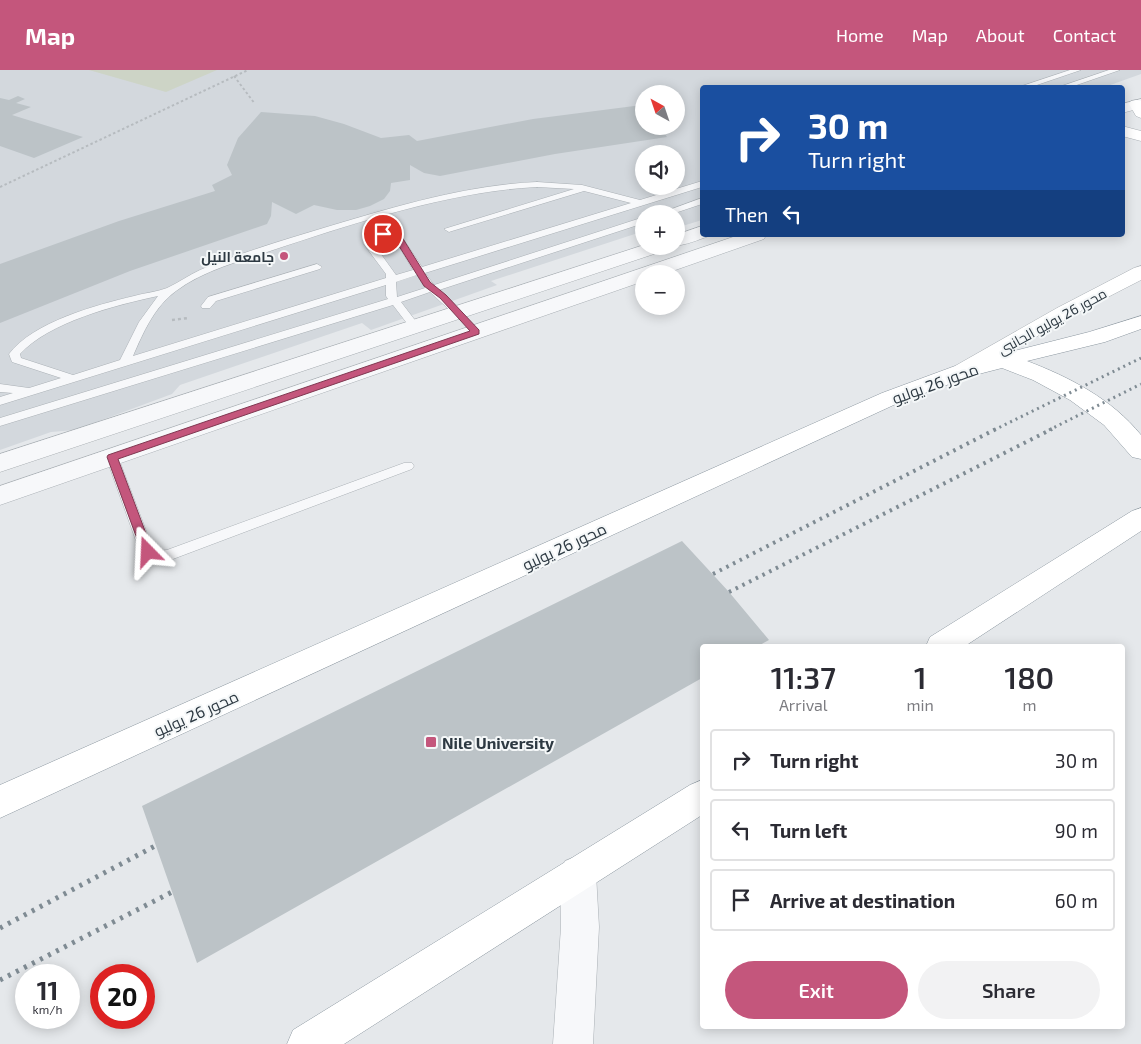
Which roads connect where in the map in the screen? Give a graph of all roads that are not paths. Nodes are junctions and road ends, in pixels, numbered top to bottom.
1 (1077, 70) edge
2 (1116, 70) edge
3 (1030, 85) edge
4 (1068, 85) edge
5 (1125, 132) edge
6 (1141, 136) edge
7 (700, 185) edge
8 (587, 188) junction
9 (700, 202) edge
10 (640, 203) junction
11 (685, 207) edge
12 (635, 223) edge
13 (449, 229) dead end
14 (700, 233) edge
15 (751, 237) edge
16 (685, 238) edge
17 (635, 254) edge
18 (670, 265) edge
19 (317, 268) dead end
20 (420, 270) junction
21 (1141, 272) edge
22 (635, 277) edge
23 (392, 279) junction
24 (432, 288) junction
25 (172, 289) junction
26 (394, 301) junction
27 (206, 306) dead end
28 (459, 313) junction
29 (1141, 322) edge
30 (416, 328) junction
31 (476, 332) junction
32 (432, 347) junction
33 (1002, 360) junction
34 (125, 361) junction
35 (963, 371) junction
36 (71, 378) junction
37 (0, 388) edge
38 (28, 392) junction
39 (0, 401) edge
40 (0, 422) edge
41 (1141, 451) edge
42 (112, 457) junction
43 (0, 463) edge
44 (408, 466) dead end
45 (0, 496) edge
46 (1141, 518) edge
47 (944, 644) edge
48 (700, 797) edge
49 (0, 802) edge
50 (578, 874) junction
51 (307, 1044) edge
52 (573, 1044) edge

1 - 3 lane
2 - 4 lane
5 - 6 main road
7 - 10 lane
8 - 10 lane
8 - 13 lane
8 - 25 lane
9 - 11 lane
10 - 20 lane
12 - 24 lane
14 - 16 street
15 - 18 street
17 - 28 street
19 - 27 lane
20 - 23 lane
20 - 23 lane
20 - 24 lane
21 - 35 main road, محور 26 يوليو الجانبى
22 - 31 street
23 - 26 lane
23 - 34 lane
24 - 26 lane
24 - 28 lane
25 - 34 lane
25 - 36 lane
26 - 30 lane
26 - 40 lane
28 - 30 street
28 - 31 street
29 - 33 main road, محور 26 يوليو
30 - 32 street
30 - 43 street
31 - 32 street
32 - 42 street
33 - 35 main road, محور 26 يوليو
33 - 41 main road
34 - 36 lane
35 - 49 main road, محور 26 يوليو
36 - 38 lane
37 - 38 lane
38 - 39 lane
42 - 44 lane
42 - 45 street
46 - 47 main road
48 - 50 main road
50 - 51 main road
50 - 52 street

